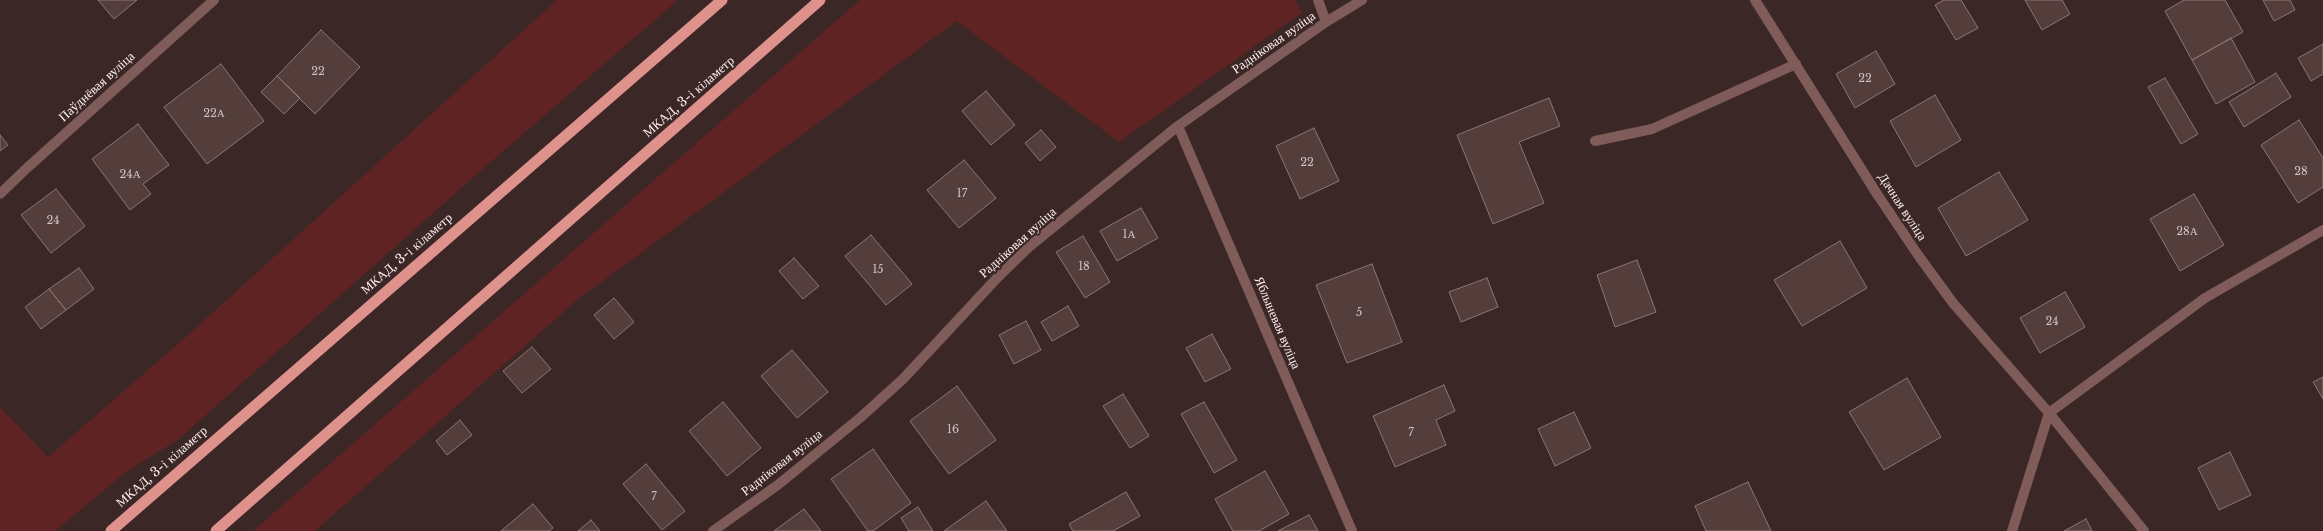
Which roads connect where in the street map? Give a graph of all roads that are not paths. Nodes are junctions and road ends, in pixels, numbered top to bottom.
1 (214, 0) edge
2 (722, 0) edge
3 (820, 0) edge
4 (1318, 0) edge
5 (1362, 0) edge
6 (1755, 0) edge
7 (1326, 22) junction
8 (1796, 64) junction
9 (1178, 126) junction
10 (1595, 141) dead end
11 (0, 194) edge
12 (2323, 230) edge
13 (2049, 413) junction
14 (111, 531) edge
15 (216, 531) edge
16 (714, 531) edge
17 (1352, 531) edge
18 (2012, 531) edge
19 (2144, 531) edge

1 - 11 street, Паўднёвая вуліца
2 - 14 highway, МКАД, 3-і кіламетр
3 - 15 highway, МКАД, 3-і кіламетр
4 - 7 street
5 - 7 street, Радніковая вуліца
6 - 8 street, Дачная вуліца
7 - 9 street, Радніковая вуліца
8 - 10 street
8 - 13 street, Дачная вуліца
9 - 16 street, Радніковая вуліца
9 - 17 street, Яблыневая вуліца
12 - 13 street
13 - 18 street
13 - 19 street, Дачная вуліца

